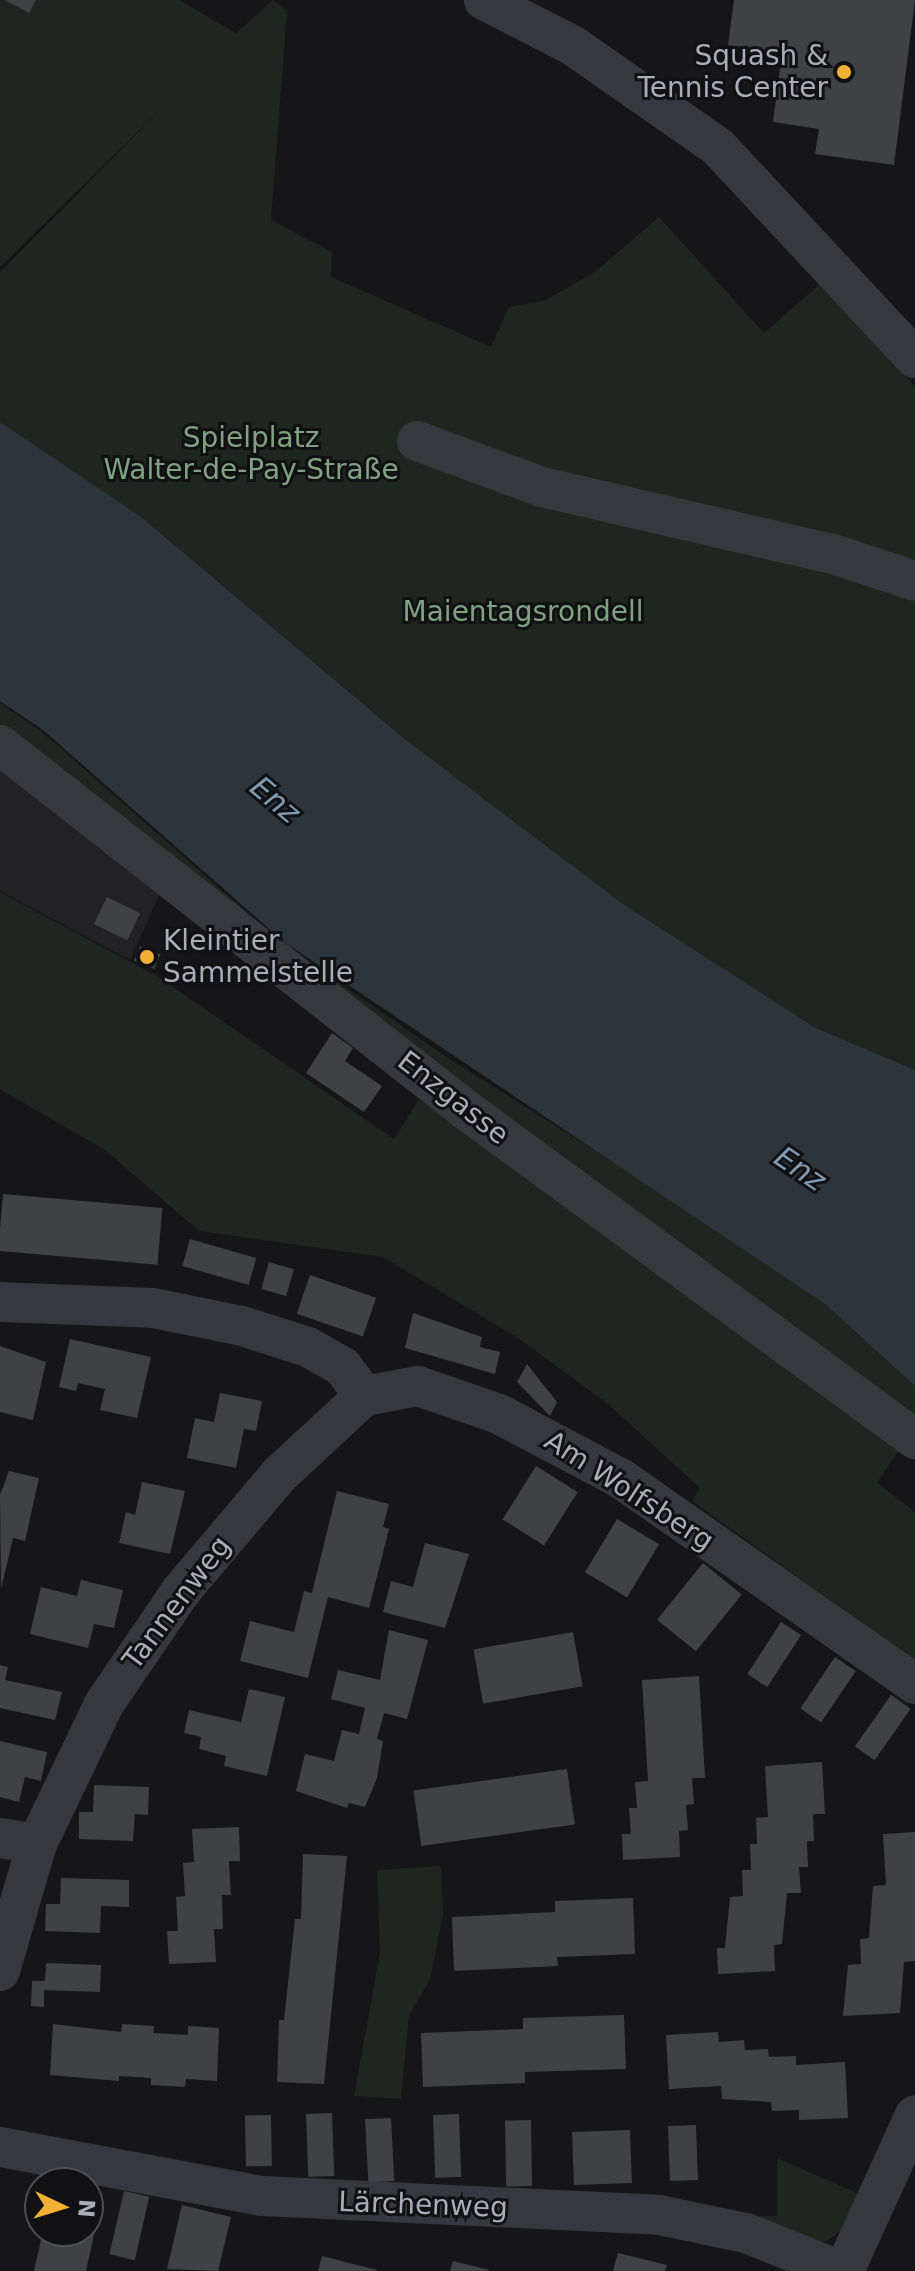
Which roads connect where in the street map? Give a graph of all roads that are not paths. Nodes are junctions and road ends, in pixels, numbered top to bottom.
1 (484, 0) edge
2 (915, 358) edge
3 (417, 441) dead end
4 (915, 581) edge
5 (0, 745) edge
6 (0, 1302) edge
7 (364, 1396) junction
8 (915, 1439) edge
9 (915, 1684) edge
10 (18, 1841) edge
11 (0, 1971) edge
12 (915, 2115) edge
13 (0, 2147) edge
14 (842, 2271) edge

1 - 2 street
3 - 4 street
5 - 8 street, Enzgasse
6 - 7 street
7 - 9 street, Am Wolfsberg
7 - 10 street, Tannenweg
10 - 11 street, Tannenweg
12 - 14 street
13 - 14 street, Lärchenweg

